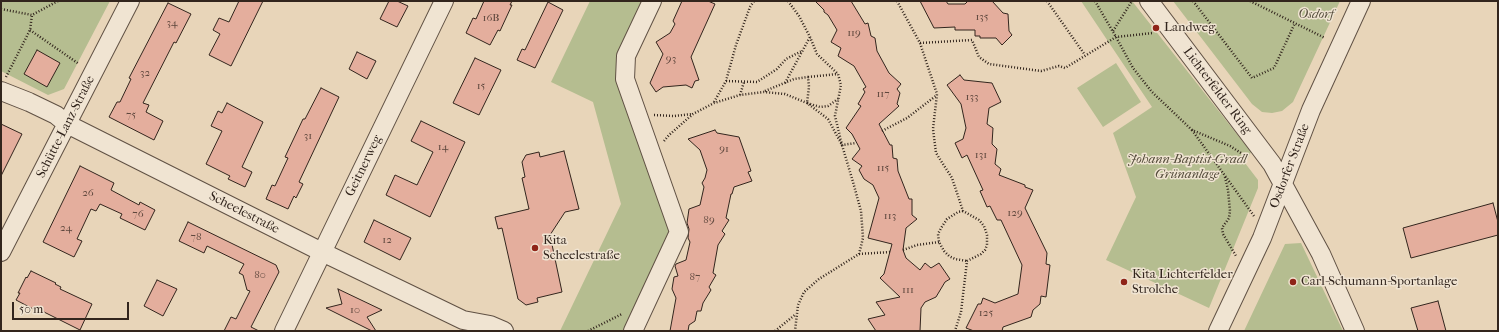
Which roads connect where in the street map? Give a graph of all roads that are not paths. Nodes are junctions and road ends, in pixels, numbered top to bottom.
1 (130, 1) edge
2 (444, 1) edge
3 (652, 1) edge
4 (1149, 1) edge
5 (1361, 1) edge
6 (3, 84) edge
7 (67, 124) junction
8 (1283, 182) junction
9 (1, 252) edge
10 (322, 252) junction
11 (497, 328) edge
12 (284, 331) edge
13 (633, 331) edge
14 (1218, 331) edge
15 (1355, 331) edge

1 - 7 street, Schütte-Lanz-Straße
2 - 10 street, Geitnerweg
3 - 13 street
4 - 8 street, Lichterfelder Ring
5 - 8 street, Osdorfer Straße
6 - 7 street, Scheelestraße
7 - 9 street, Schütte-Lanz-Straße
7 - 10 street, Scheelestraße
8 - 14 street, Osdorfer Straße
8 - 15 street
10 - 11 street, Scheelestraße
10 - 12 street, Geitnerweg

